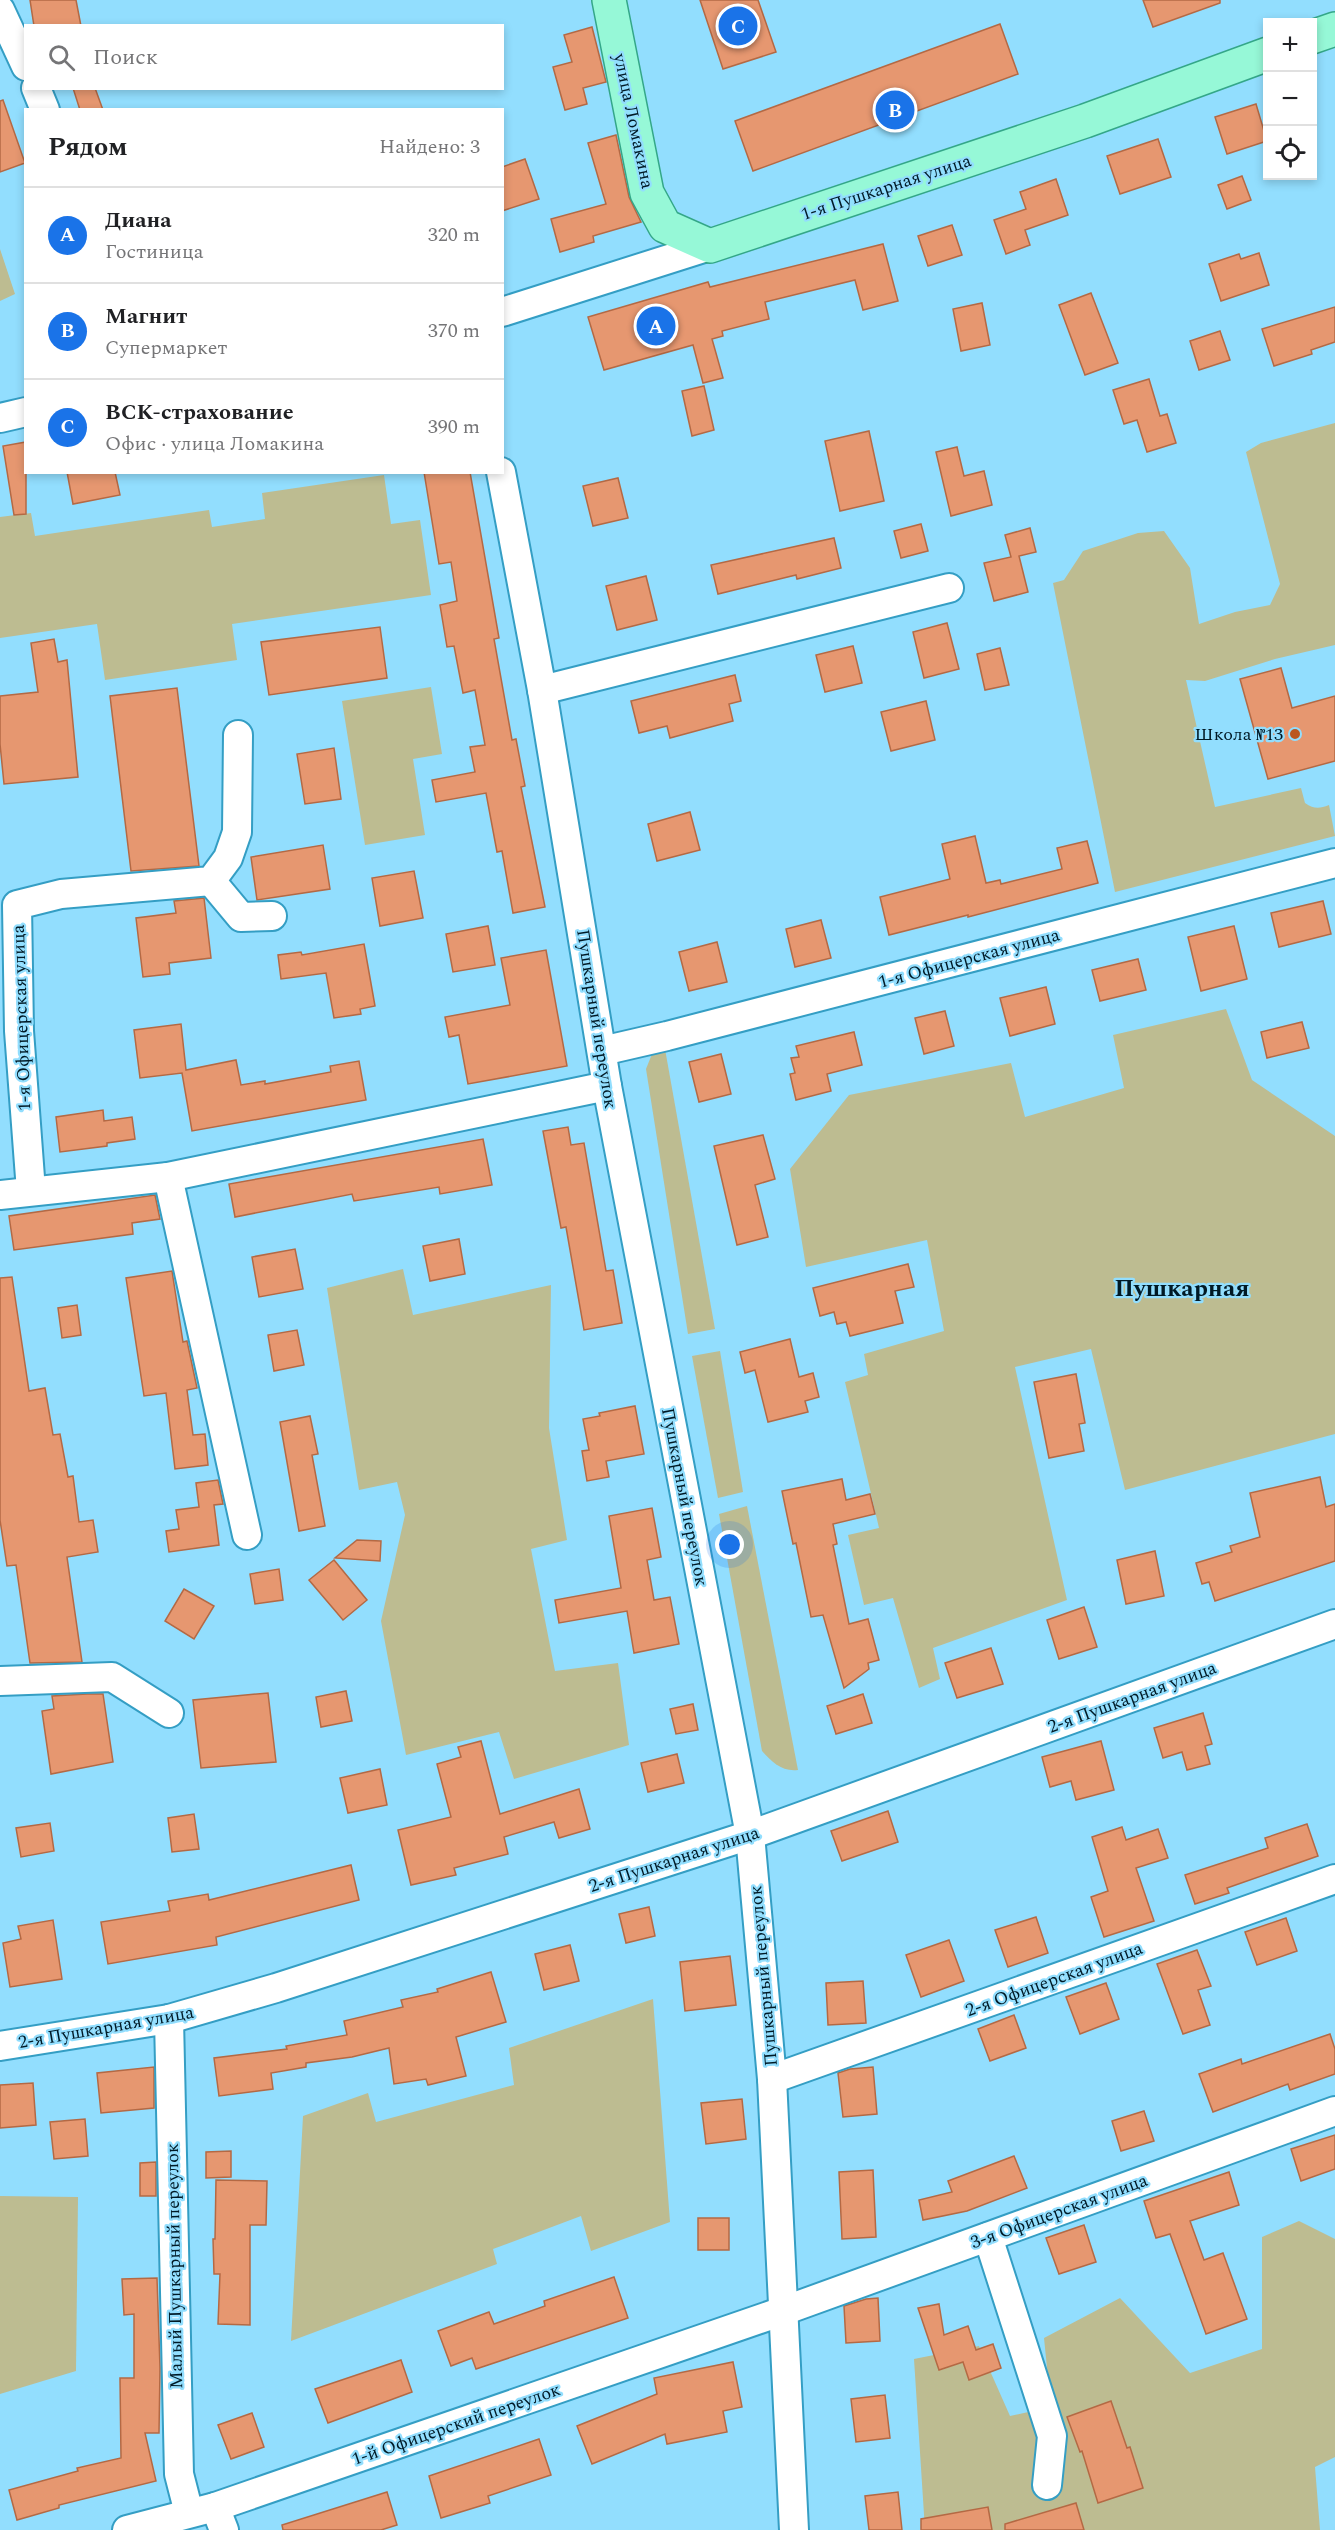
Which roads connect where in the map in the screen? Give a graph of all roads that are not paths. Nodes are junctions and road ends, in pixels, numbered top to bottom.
1 (609, 0) edge
2 (0, 10) edge
3 (1335, 29) edge
4 (1317, 35) edge
5 (1263, 56) edge
6 (24, 62) edge
7 (37, 90) edge
8 (44, 108) edge
9 (710, 246) junction
10 (504, 311) edge
11 (24, 412) edge
12 (0, 418) edge
13 (501, 474) edge
14 (949, 588) dead end
15 (542, 690) junction
16 (238, 735) dead end
17 (1335, 863) edge
18 (211, 881) junction
19 (272, 916) dead end
20 (602, 1050) junction
21 (607, 1086) junction
22 (168, 1177) junction
23 (30, 1191) junction
24 (0, 1195) edge
25 (247, 1535) dead end
26 (1335, 1623) edge
27 (0, 1681) edge
28 (169, 1713) dead end
29 (750, 1835) junction
30 (1335, 1879) edge
31 (169, 2019) junction
32 (0, 2046) edge
33 (772, 2079) junction
34 (1335, 2111) edge
35 (988, 2237) junction
36 (783, 2311) junction
37 (1047, 2485) dead end
38 (209, 2516) edge
39 (127, 2530) edge
40 (794, 2530) edge

1 - 9 main road, улица Ломакина
2 - 6 street
3 - 4 main road
5 - 9 main road, 1-я Пушкарная улица
7 - 8 street
9 - 10 street, 1-я Пушкарная улица
11 - 12 street
13 - 15 street, Пушкарный переулок
14 - 15 street
15 - 20 street, Пушкарный переулок
16 - 18 street
17 - 20 street, 1-я Офицерская улица
18 - 19 street
18 - 23 street, 1-я Офицерская улица
20 - 21 street, Пушкарный переулок
21 - 22 street
21 - 29 street, Пушкарный переулок
22 - 23 street
22 - 25 street
23 - 24 street
26 - 29 street, 2-я Пушкарная улица
27 - 28 street
29 - 31 street, 2-я Пушкарная улица
29 - 33 street, Пушкарный переулок
30 - 33 street, 2-я Офицерская улица
31 - 32 street, 2-я Пушкарная улица
31 - 38 street, Малый Пушкарный переулок
33 - 36 street, Пушкарный переулок
34 - 35 street, 3-я Офицерская улица
35 - 36 street, 3-я Офицерская улица
35 - 37 street
36 - 38 street, 1-й Офицерский переулок
36 - 40 street, Пушкарный переулок
38 - 39 street, 1-й Офицерский переулок

